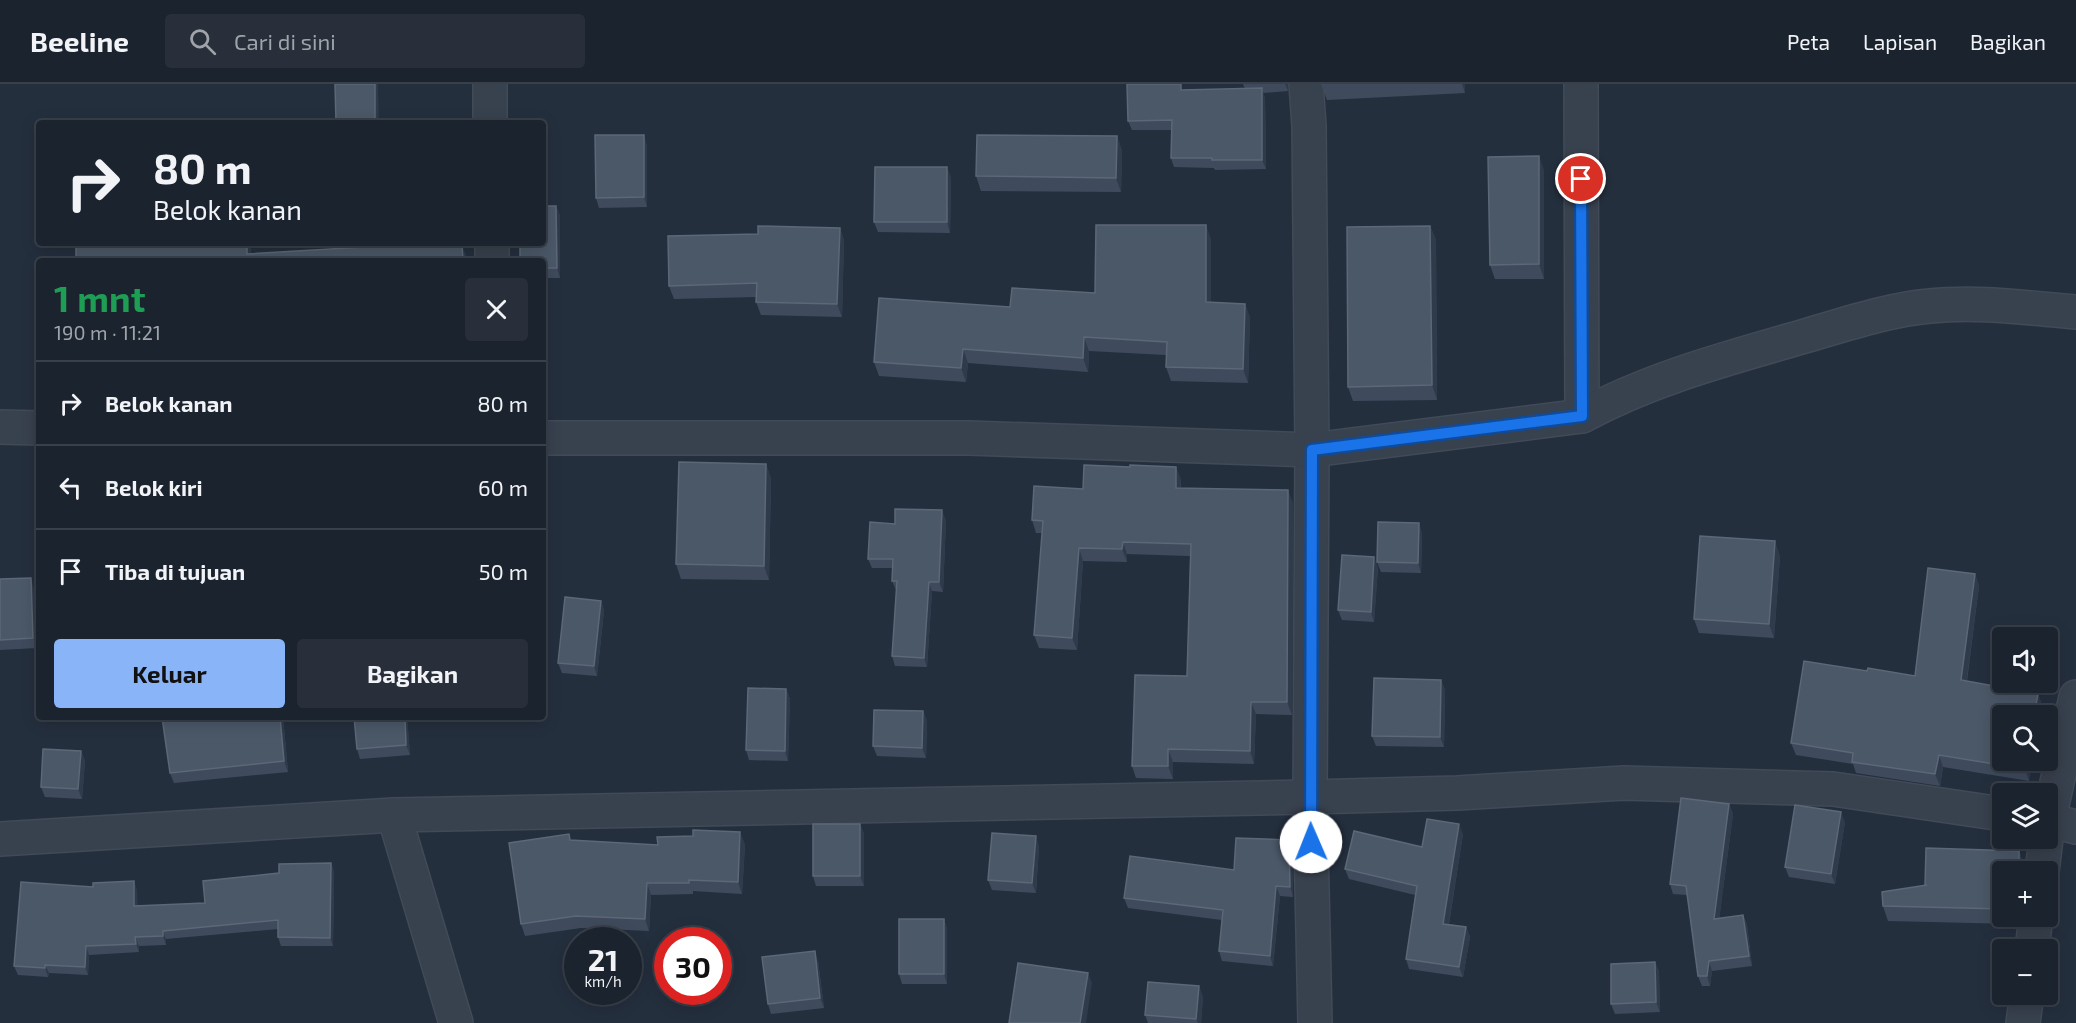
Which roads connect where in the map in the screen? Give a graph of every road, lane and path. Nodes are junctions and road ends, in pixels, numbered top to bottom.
1 (490, 84) edge
2 (1306, 84) edge
3 (1581, 84) edge
4 (490, 120) edge
5 (2076, 312) edge
6 (1582, 416) junction
7 (0, 427) edge
8 (36, 428) edge
9 (546, 438) edge
10 (1312, 450) junction
11 (2076, 697) edge
12 (2057, 783) edge
13 (1310, 797) junction
14 (1992, 813) edge
15 (394, 814) junction
16 (2058, 823) edge
17 (2076, 827) edge
18 (0, 839) edge
19 (2025, 1005) edge
20 (456, 1023) edge
21 (1315, 1023) edge
22 (2023, 1023) edge

1 - 4 street
2 - 10 street
3 - 6 street
5 - 6 street
6 - 10 street
7 - 8 street
9 - 10 street
10 - 13 street
11 - 12 street
13 - 14 street
13 - 15 street
13 - 21 street
15 - 18 street
15 - 20 street
16 - 17 street
19 - 22 street

